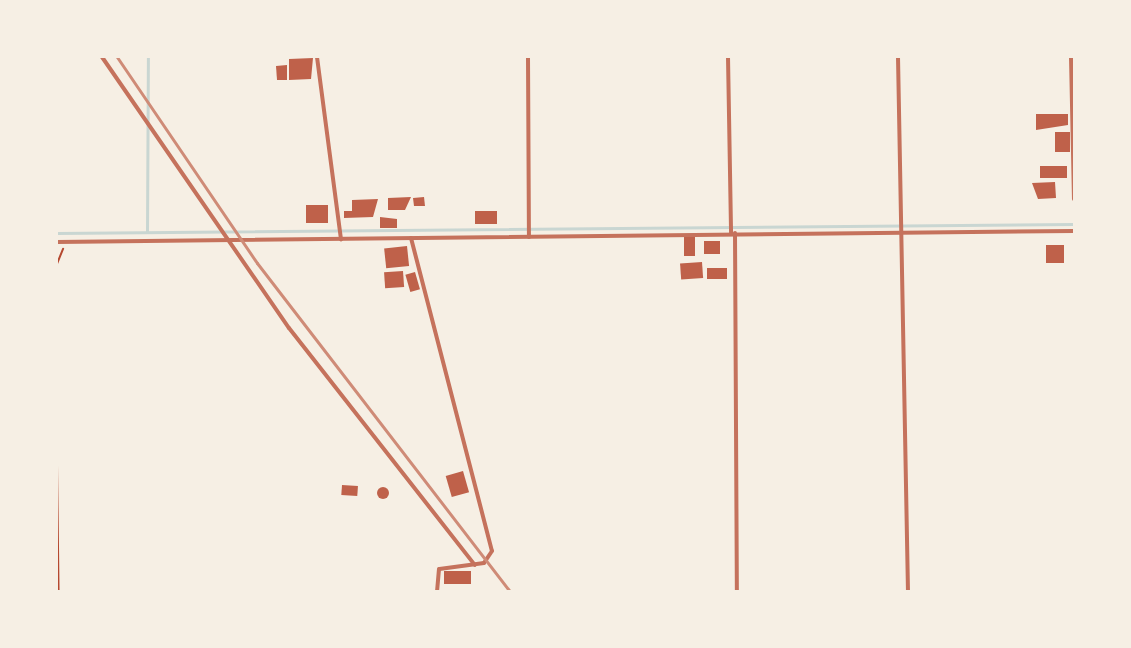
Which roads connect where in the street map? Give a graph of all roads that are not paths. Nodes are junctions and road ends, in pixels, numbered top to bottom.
1 (102, 57) edge
2 (317, 57) edge
3 (528, 57) edge
4 (728, 57) edge
5 (898, 57) edge
6 (1071, 57) edge
7 (1074, 199) edge
8 (900, 231) junction
9 (1074, 231) edge
10 (732, 233) junction
11 (529, 235) junction
12 (341, 237) junction
13 (411, 238) junction
14 (226, 239) junction
15 (57, 242) edge
16 (475, 565) junction
17 (437, 591) edge
18 (737, 591) edge
19 (908, 591) edge

1 - 14 street
2 - 12 street
3 - 11 street
4 - 10 street
5 - 8 street
6 - 7 street
8 - 9 street
8 - 10 street
8 - 19 street
10 - 11 street
10 - 18 street
11 - 13 street
12 - 13 street
12 - 14 street
13 - 16 street
14 - 15 street
14 - 16 street
16 - 17 street

